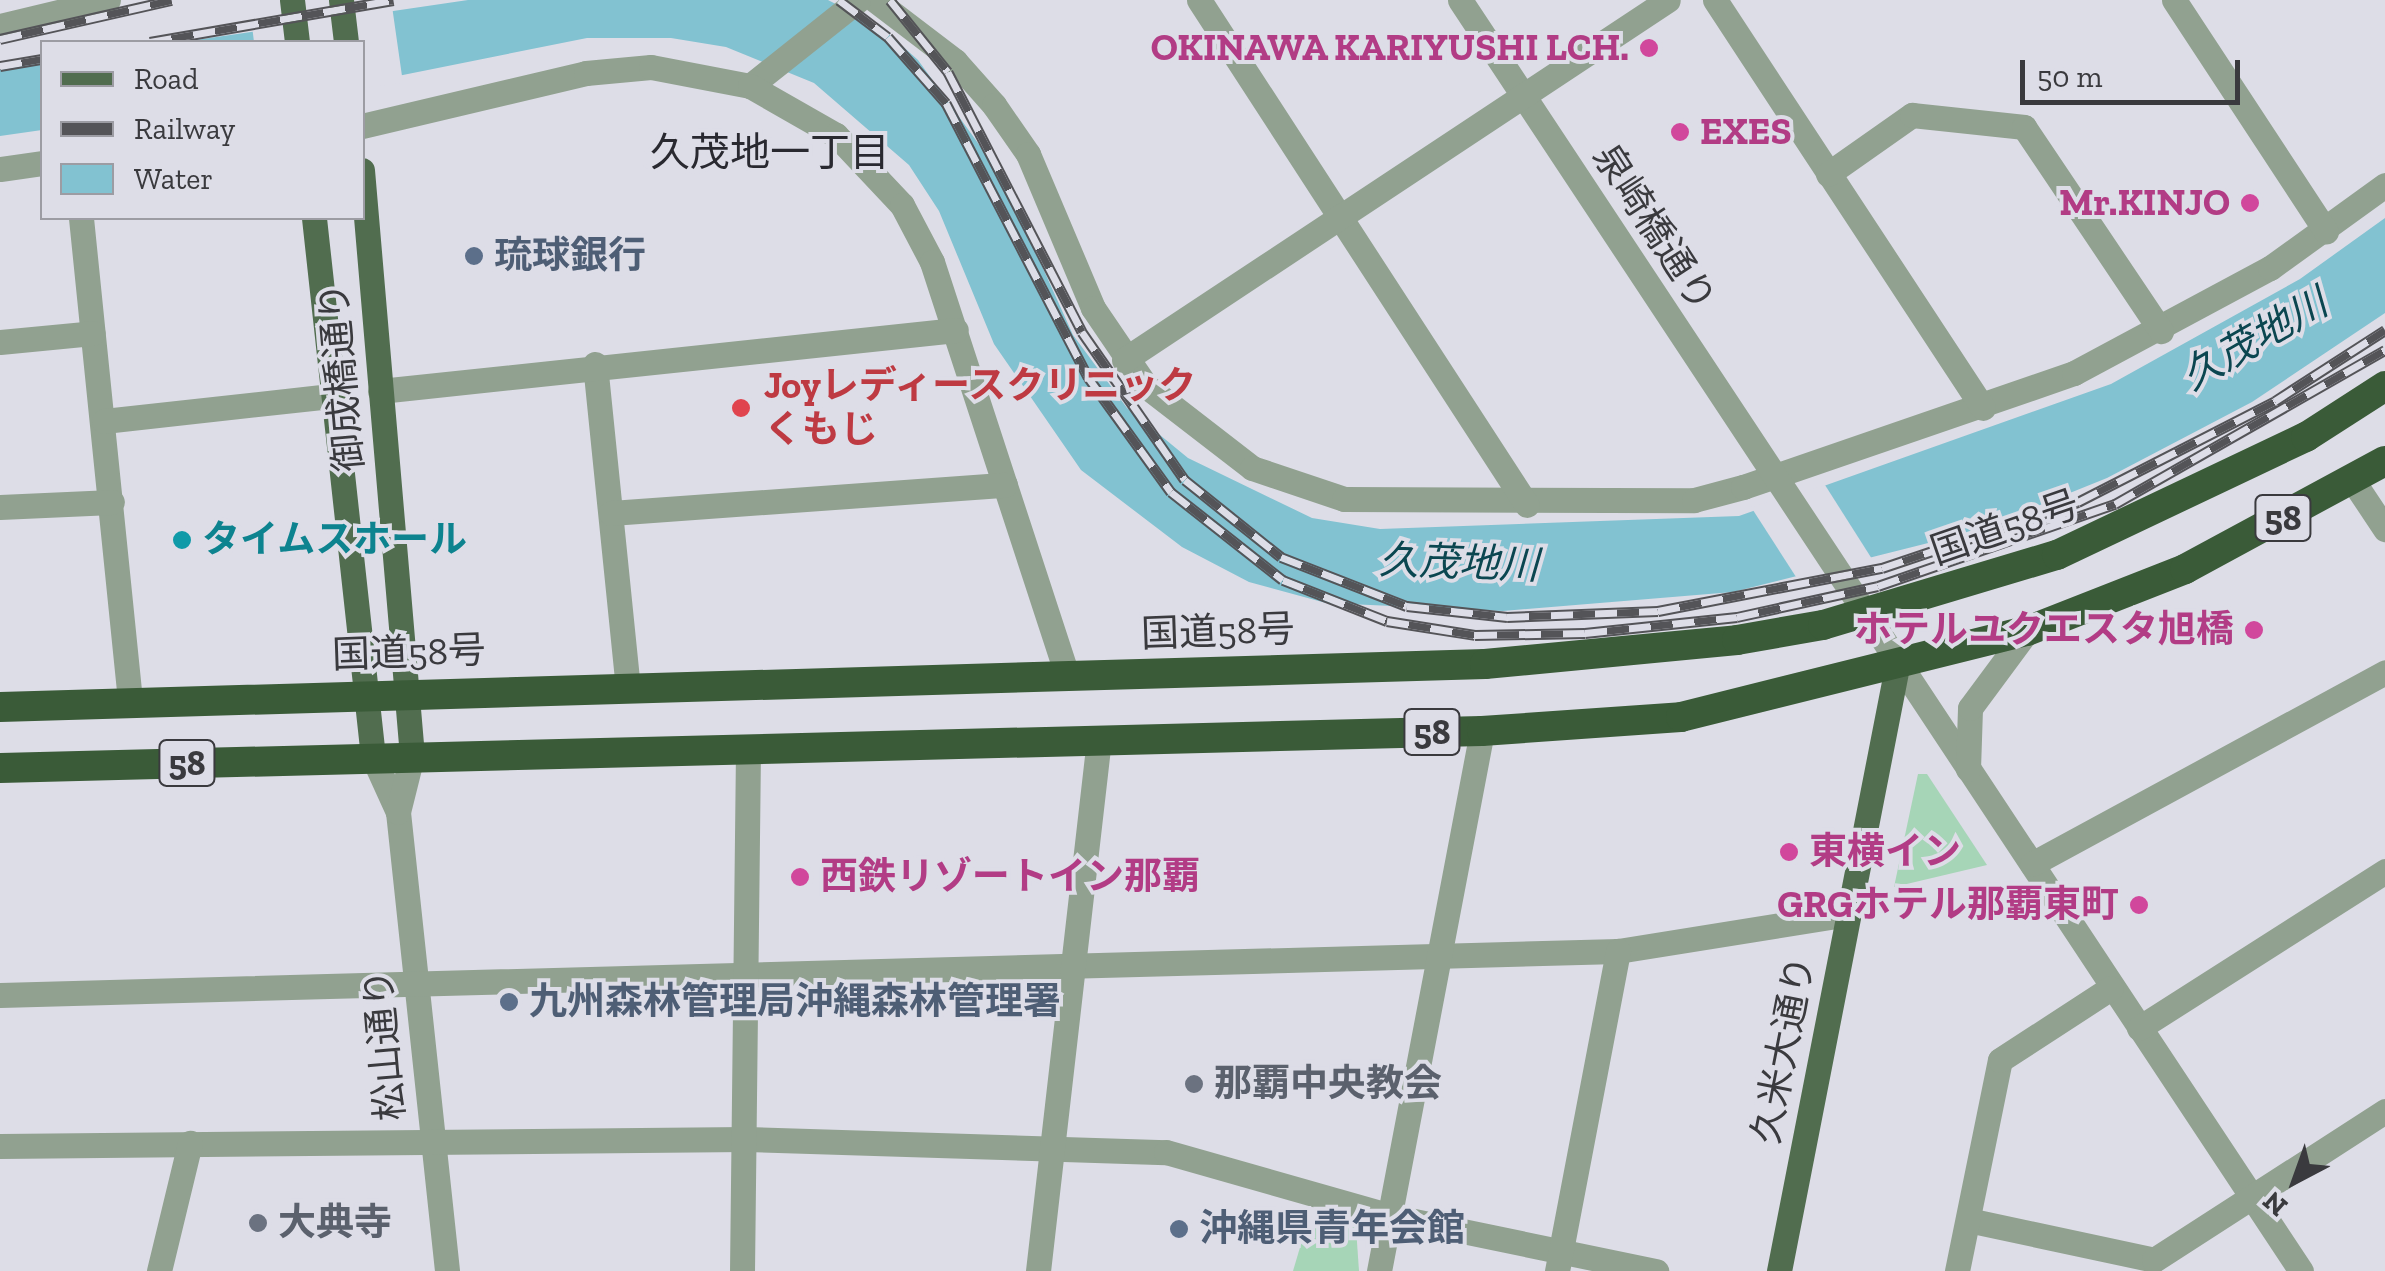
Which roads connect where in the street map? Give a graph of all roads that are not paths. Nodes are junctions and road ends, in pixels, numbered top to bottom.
1 (108, 0) edge
2 (858, 0) edge
3 (875, 0) edge
4 (1199, 0) edge
5 (1460, 0) edge
6 (1668, 0) edge
7 (1715, 0) edge
8 (2174, 0) edge
9 (341, 2) edge
10 (64, 5) edge
11 (293, 5) edge
12 (0, 26) edge
13 (296, 40) edge
14 (346, 40) edge
15 (750, 86) junction
16 (1522, 94) junction
17 (365, 125) edge
18 (40, 163) edge
19 (0, 169) edge
20 (1828, 174) junction
21 (2385, 184) edge
22 (365, 207) edge
23 (1340, 216) junction
24 (80, 220) edge
25 (314, 220) edge
26 (2326, 231) junction
27 (956, 330) junction
28 (2162, 331) junction
29 (93, 332) junction
30 (0, 342) edge
31 (1124, 360) junction
32 (594, 364) junction
33 (2385, 386) edge
34 (380, 390) junction
35 (332, 396) junction
36 (1983, 408) junction
37 (104, 421) junction
38 (2385, 461) edge
39 (2353, 481) junction
40 (1005, 486) junction
41 (1780, 487) junction
42 (112, 502) junction
43 (1527, 504) junction
44 (0, 507) edge
45 (611, 513) junction
46 (2385, 529) edge
47 (1863, 615) junction
48 (2027, 631) junction
49 (1898, 668) junction
50 (2385, 672) edge
51 (1067, 676) junction
52 (628, 689) junction
53 (408, 694) junction
54 (366, 695) junction
55 (130, 702) junction
56 (0, 706) edge
57 (1482, 731) junction
58 (1099, 739) junction
59 (748, 748) junction
60 (412, 756) junction
61 (373, 757) junction
62 (0, 768) edge
63 (1968, 769) junction
64 (398, 812) junction
65 (2032, 864) junction
66 (2385, 871) edge
67 (1849, 914) junction
68 (1618, 951) junction
69 (1441, 957) junction
70 (1077, 965) junction
71 (748, 968) junction
72 (417, 980) junction
73 (2112, 988) junction
74 (0, 995) edge
75 (2139, 1028) junction
76 (2385, 1111) edge
77 (746, 1139) junction
78 (432, 1140) junction
79 (190, 1143) junction
80 (1054, 1144) junction
81 (0, 1146) edge
82 (2252, 1197) junction
83 (1390, 1216) junction
84 (1968, 1220) junction
85 (1559, 1262) edge
86 (159, 1271) edge
87 (447, 1271) edge
88 (742, 1271) edge
89 (1038, 1271) edge
90 (1379, 1271) edge
91 (1656, 1271) edge
92 (1779, 1271) edge
93 (1958, 1271) edge
94 (2300, 1271) edge

1 - 10 street
2 - 15 street
3 - 31 street
4 - 23 street
5 - 16 street, 泉崎橋通り
6 - 16 street
7 - 20 street
8 - 26 street
9 - 14 main road
10 - 12 street
11 - 13 main road
15 - 17 street
15 - 27 street
16 - 23 street
16 - 41 street, 泉崎橋通り
18 - 19 street
20 - 28 street
20 - 36 street
21 - 26 street
22 - 34 main road, 御成橋通り
23 - 31 street
23 - 43 street
24 - 29 street
25 - 35 main road, 御成橋通り
26 - 28 street
27 - 32 street
27 - 40 street
28 - 36 street
29 - 30 street
29 - 37 street
31 - 43 street
32 - 34 street
32 - 45 street
33 - 47 highway, 国道58号 / 58
34 - 53 main road, 御成橋通り
35 - 37 street
35 - 54 main road, 御成橋通り
36 - 41 street
37 - 42 street
38 - 39 highway, 58
39 - 46 street
39 - 48 highway, 58
40 - 45 street
40 - 51 street
41 - 43 street
41 - 47 street, 泉崎橋通り
42 - 44 street
42 - 55 street
45 - 52 street
47 - 49 street
47 - 51 highway, 国道58号 / 58
48 - 49 highway, 58
48 - 63 street
49 - 57 highway, 58
49 - 63 street
49 - 67 main road, 久米大通り
50 - 65 street
51 - 52 highway, 国道58号 / 58
52 - 53 highway, 国道58号 / 58
53 - 54 highway, 国道58号 / 58
53 - 60 main road, 御成橋通り
54 - 55 highway, 国道58号 / 58
54 - 61 main road, 御成橋通り
55 - 56 highway, 国道58号 / 58
57 - 58 highway, 58
57 - 69 street
58 - 59 highway, 58
58 - 70 street
59 - 60 highway, 58
59 - 71 street
60 - 61 highway, 58
60 - 64 street
61 - 62 highway, 58
61 - 64 street
63 - 65 street
64 - 72 street, 松山通り
65 - 73 street
66 - 75 street
67 - 68 street
67 - 92 main road, 久米大通り
68 - 69 street
68 - 85 street
69 - 70 street
69 - 83 street
70 - 71 street
70 - 80 street
71 - 72 street
71 - 77 street
72 - 74 street
72 - 78 street, 松山通り
73 - 75 street
73 - 84 street
75 - 82 street
76 - 82 street
77 - 78 street
77 - 80 street
77 - 88 street
78 - 79 street
78 - 87 street, 松山通り
79 - 81 street
79 - 86 street
80 - 83 street
80 - 89 street
82 - 84 street
82 - 94 street
83 - 85 street
83 - 90 street
84 - 93 street
85 - 91 street

